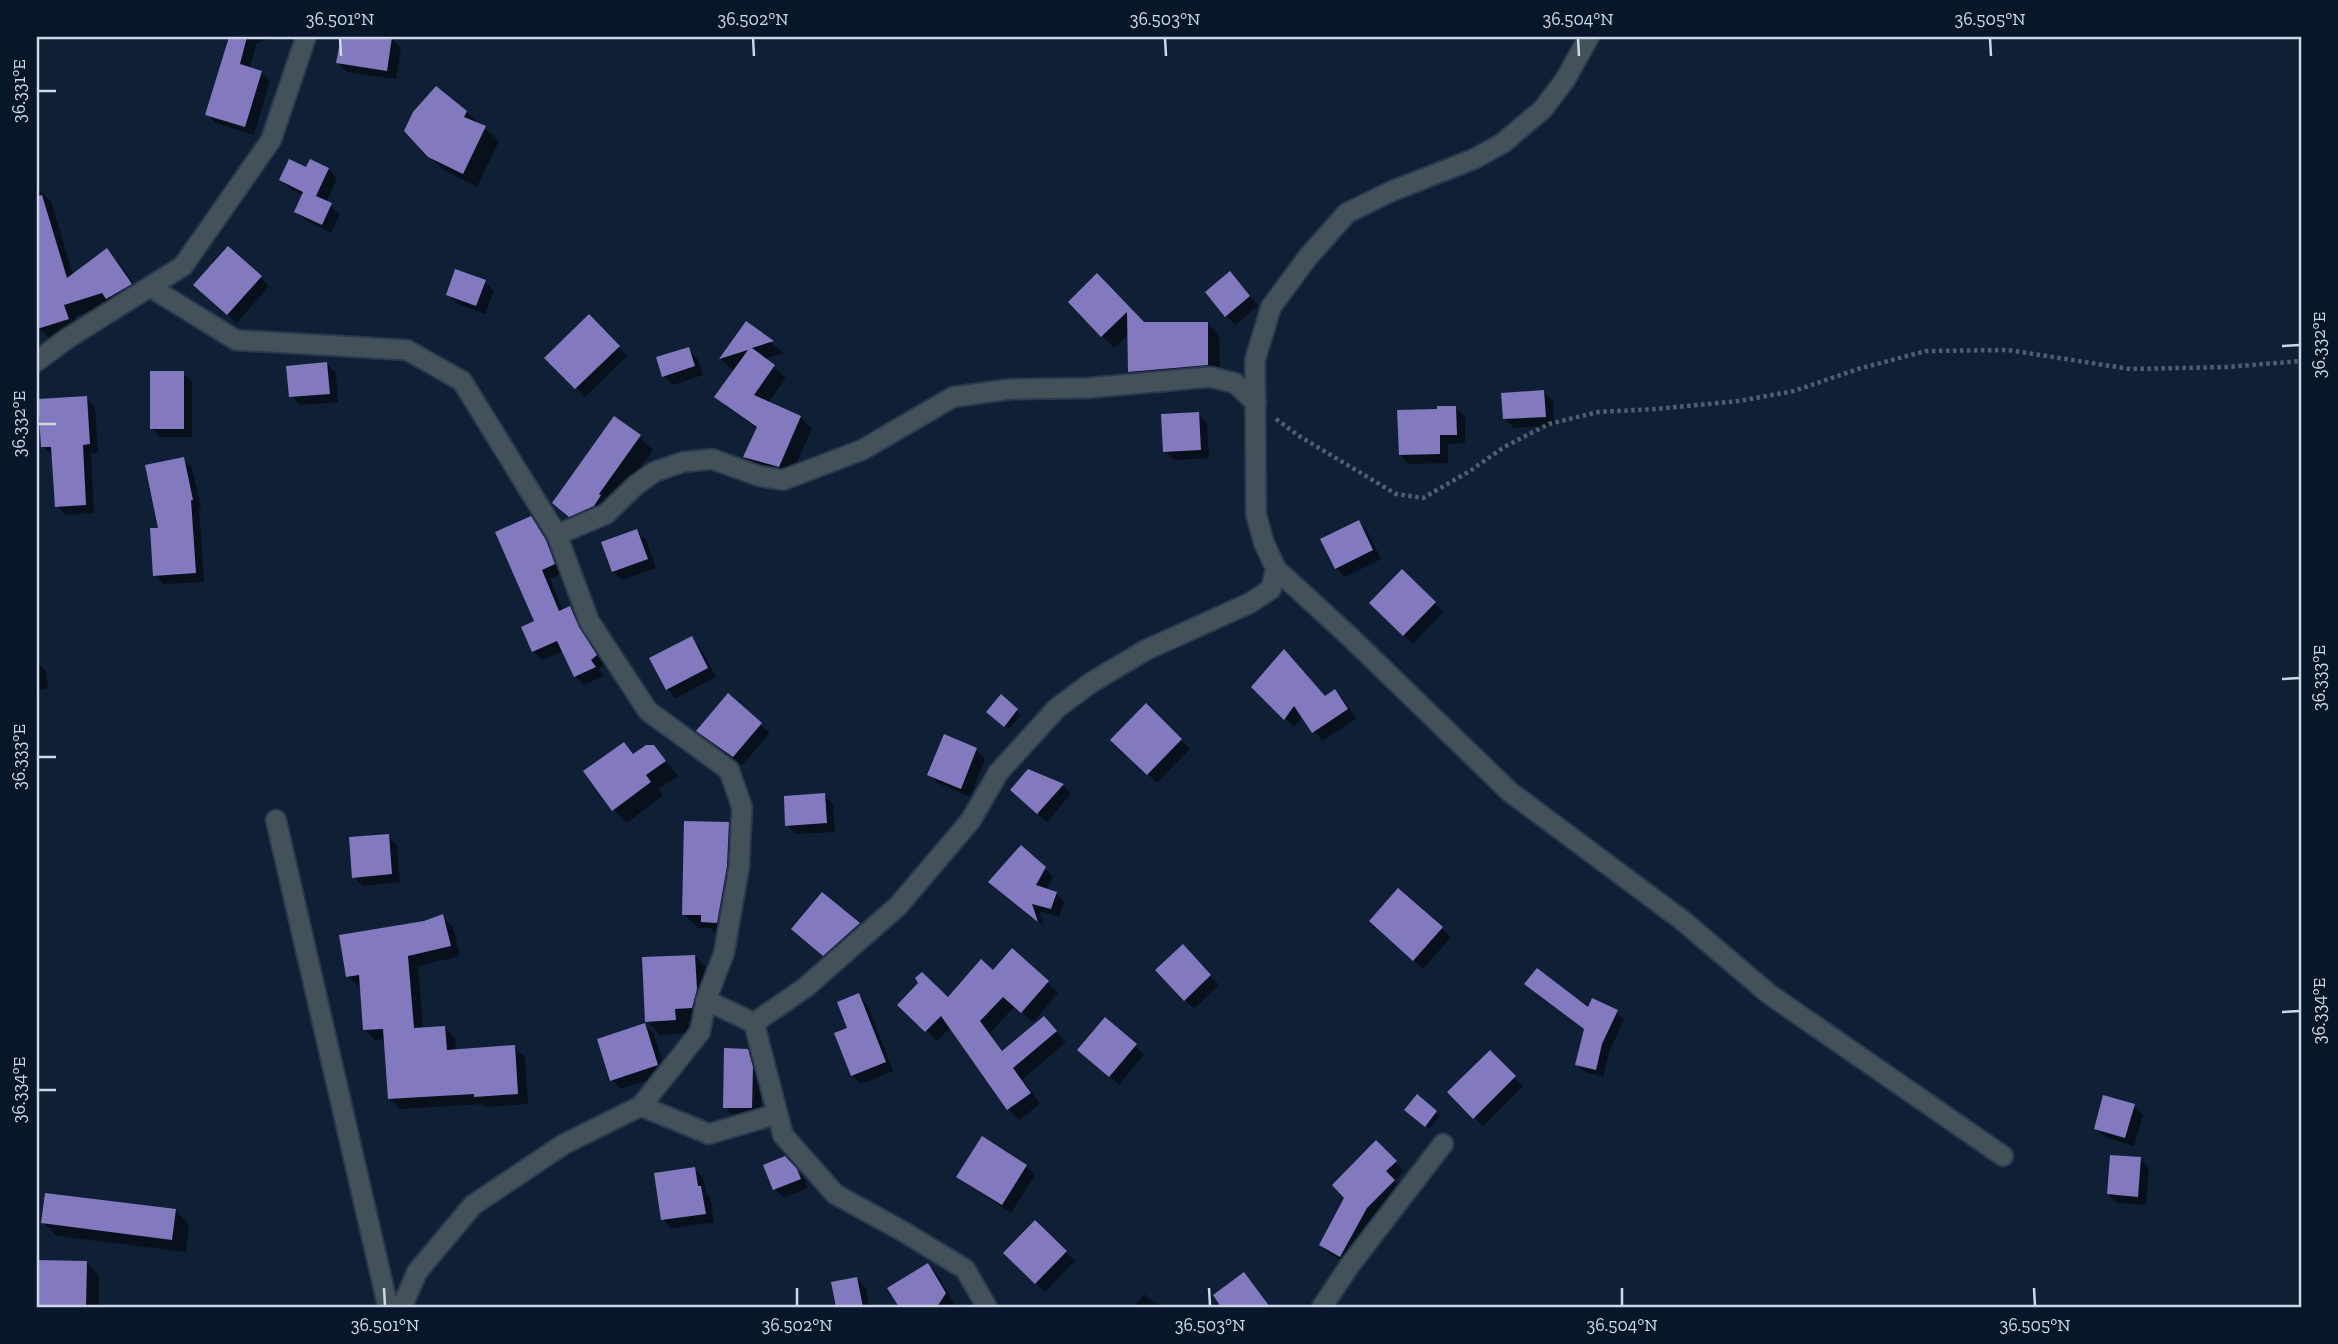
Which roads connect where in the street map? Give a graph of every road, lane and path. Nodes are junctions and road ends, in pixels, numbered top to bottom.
1 (306, 37) edge
2 (1589, 37) edge
3 (150, 287) junction
4 (37, 360) edge
5 (2301, 361) edge
6 (1256, 403) junction
7 (557, 535) junction
8 (1276, 569) junction
9 (276, 820) dead end
10 (706, 1000) junction
11 (754, 1023) junction
12 (640, 1106) junction
13 (777, 1114) junction
14 (1443, 1143) dead end
15 (2003, 1156) dead end
16 (388, 1307) edge
17 (402, 1307) edge
18 (987, 1307) edge
19 (1322, 1307) edge

1 - 3 street
2 - 6 street
3 - 4 street
3 - 7 street
5 - 6 path
6 - 7 street
6 - 8 street
7 - 10 street
8 - 11 street
8 - 15 street
9 - 16 street
10 - 11 street
10 - 12 street
11 - 13 street
12 - 13 street
12 - 17 street
13 - 18 street
14 - 19 street

